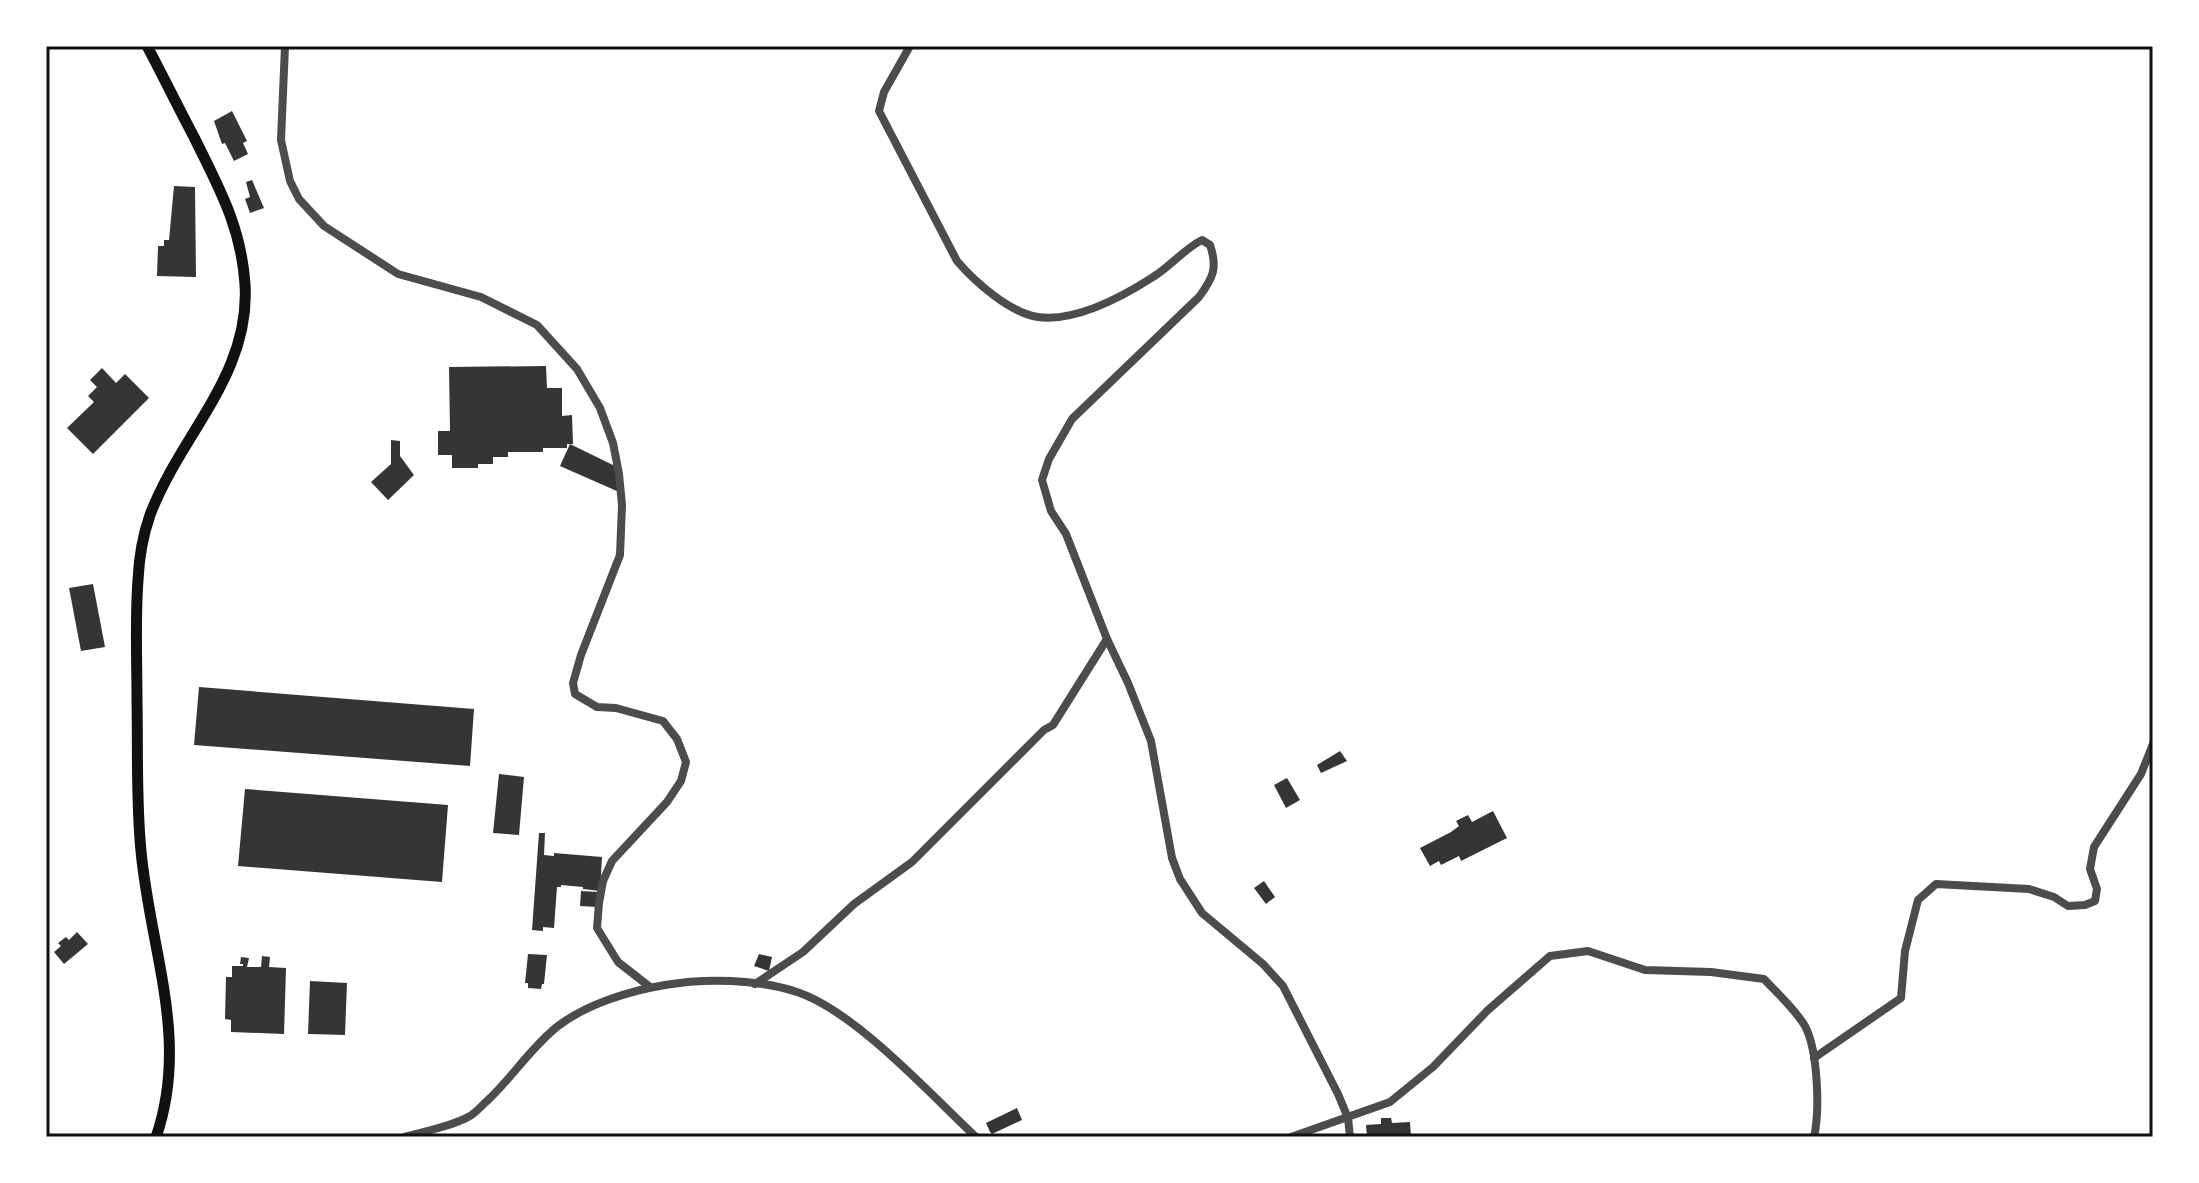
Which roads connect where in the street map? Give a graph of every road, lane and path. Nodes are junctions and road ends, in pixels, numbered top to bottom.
1 (147, 46) edge
2 (285, 46) edge
3 (910, 46) edge
4 (1107, 639) junction
5 (2153, 744) edge
6 (754, 984) junction
7 (650, 987) junction
8 (1814, 1058) junction
9 (1348, 1118) junction
10 (156, 1137) edge
11 (404, 1137) edge
12 (976, 1137) edge
13 (1291, 1137) edge
14 (1350, 1137) edge
15 (1814, 1137) edge

1 - 10 main road
2 - 7 street
3 - 4 street
4 - 6 street
4 - 9 street
5 - 8 street
6 - 7 street
6 - 12 street
7 - 11 street
8 - 9 street
8 - 15 street
9 - 13 street
9 - 14 street

